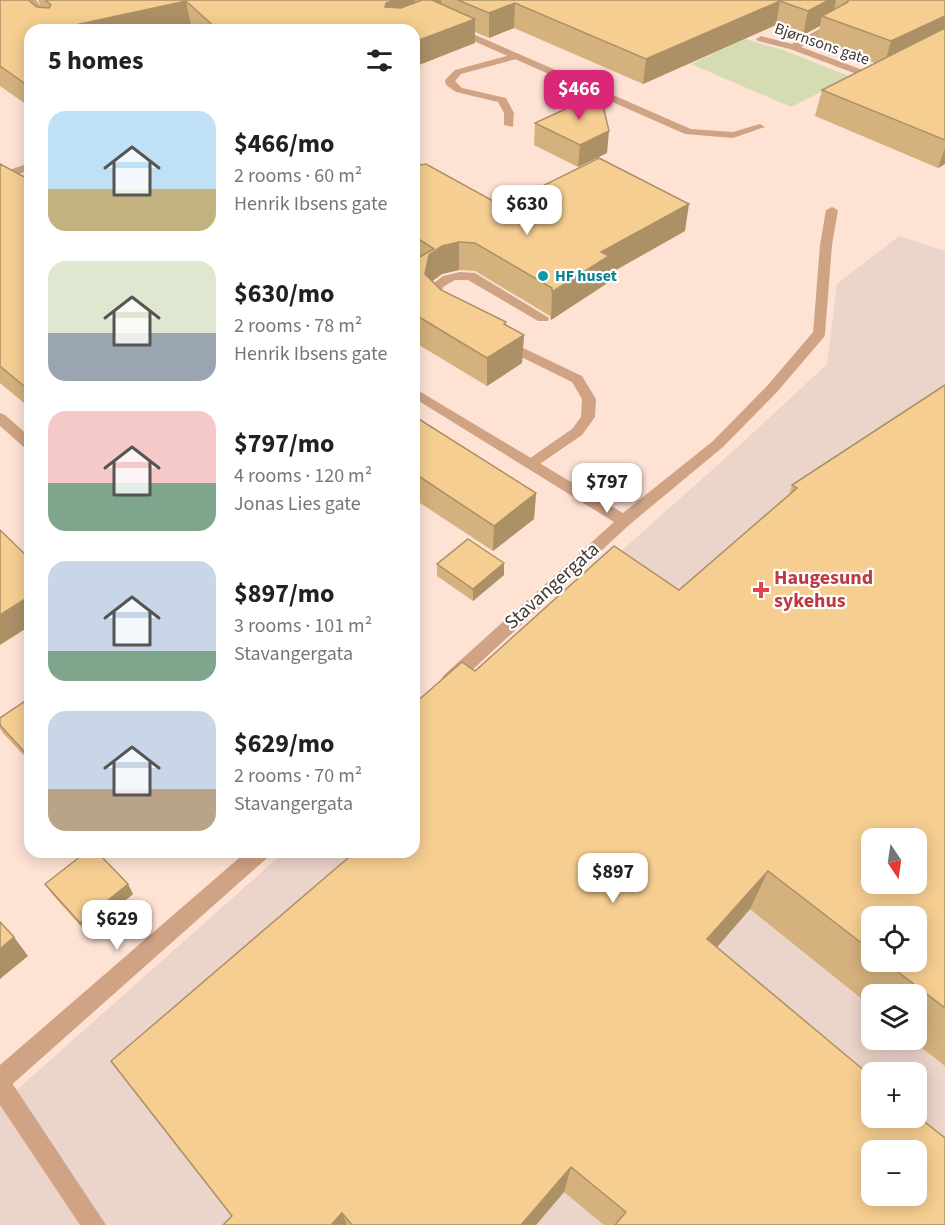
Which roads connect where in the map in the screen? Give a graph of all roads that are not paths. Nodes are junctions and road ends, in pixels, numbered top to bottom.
1 (31, 0) edge
2 (802, 0) edge
3 (42, 24) edge
4 (448, 26) edge
5 (761, 39) dead end
6 (793, 47) junction
7 (517, 56) junction
8 (859, 83) edge
9 (509, 125) dead end
10 (760, 127) dead end
11 (24, 168) edge
12 (0, 177) edge
13 (832, 210) dead end
14 (447, 314) edge
15 (543, 318) dead end
16 (494, 338) edge
17 (420, 396) edge
18 (0, 418) edge
19 (24, 440) edge
20 (531, 465) junction
21 (624, 521) junction
22 (440, 689) edge
23 (253, 858) edge
24 (0, 1080) edge
25 (0, 1085) edge
26 (94, 1225) edge

1 - 3 street
2 - 6 street
4 - 7 street
5 - 6 street, Bjørnsons gate
6 - 8 street, Bjørnsons gate
7 - 9 street
7 - 10 street
11 - 12 street
13 - 21 street, Stavangergata
14 - 15 street
16 - 20 street
17 - 20 street
18 - 19 street
20 - 21 street
21 - 22 street, Stavangergata
23 - 24 street
25 - 26 street

